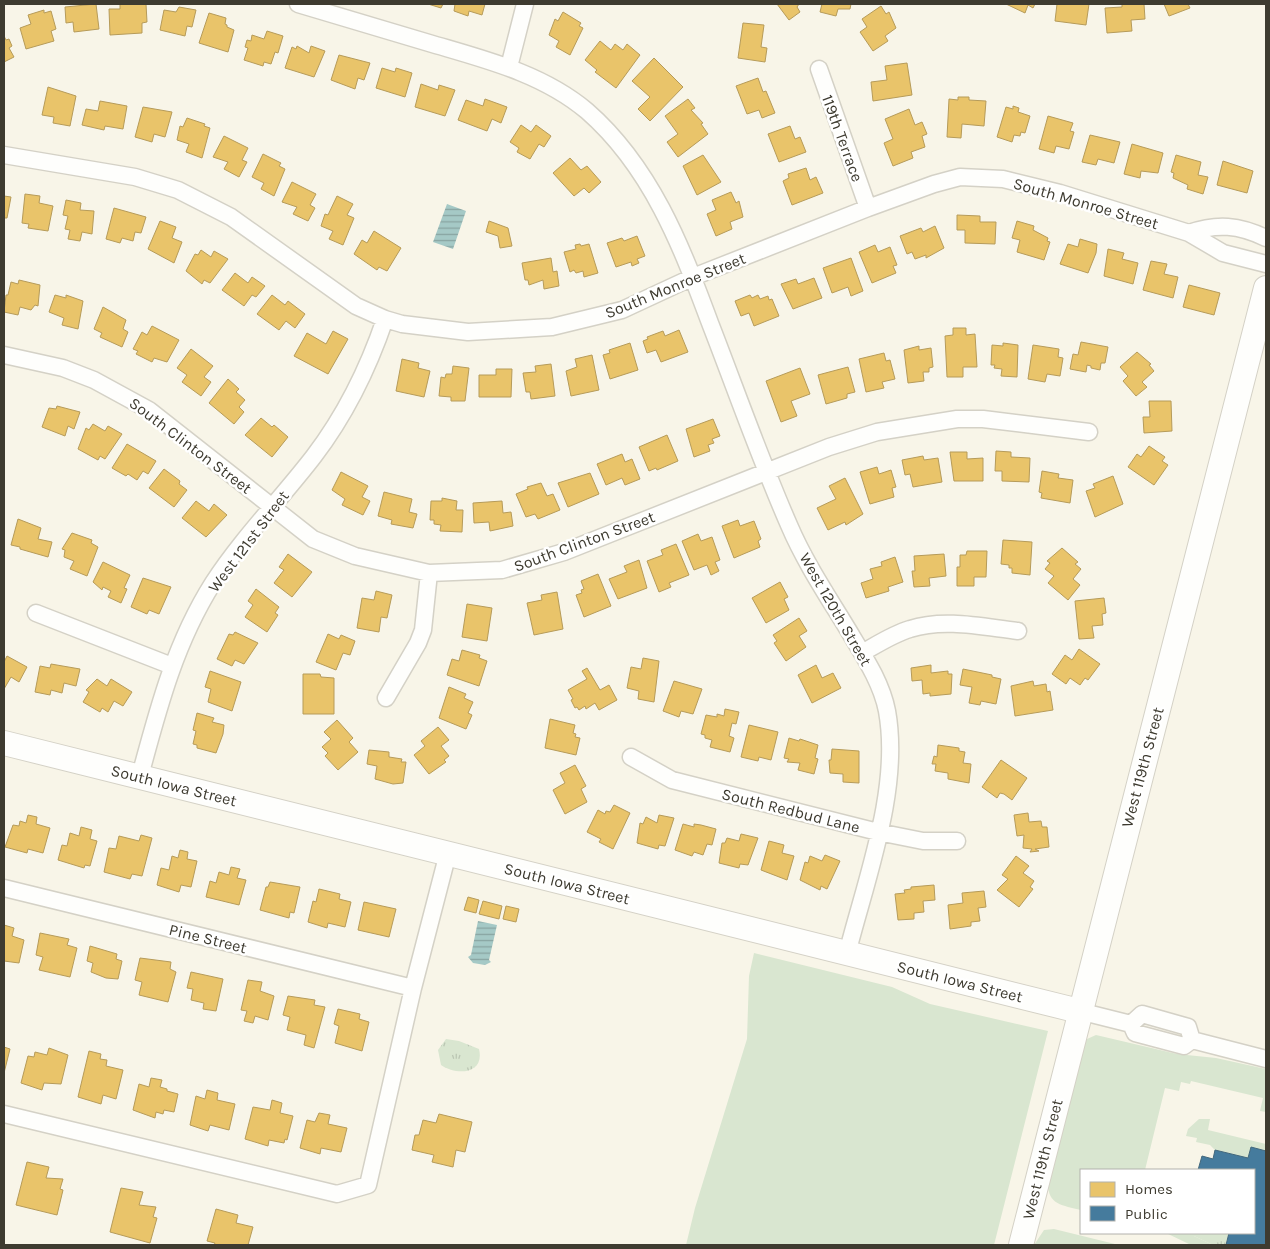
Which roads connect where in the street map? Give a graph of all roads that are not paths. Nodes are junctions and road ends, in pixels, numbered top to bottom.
1 (298, 4) edge
2 (525, 4) edge
3 (509, 67) junction
4 (819, 69) dead end
5 (4, 155) edge
6 (868, 208) junction
7 (1189, 233) junction
8 (1266, 238) edge
9 (1266, 264) edge
10 (693, 277) junction
11 (1266, 288) edge
12 (385, 319) junction
13 (4, 355) edge
14 (1088, 432) dead end
15 (768, 473) junction
16 (272, 506) junction
17 (429, 573) junction
18 (36, 613) dead end
19 (1018, 631) dead end
20 (862, 653) junction
21 (172, 666) junction
22 (386, 698) dead end
23 (4, 742) edge
24 (631, 757) dead end
25 (140, 776) junction
26 (878, 832) junction
27 (957, 841) dead end
28 (448, 853) junction
29 (4, 888) edge
30 (847, 954) junction
31 (413, 988) junction
32 (1079, 1011) junction
33 (1266, 1059) edge
34 (4, 1114) edge
35 (1021, 1245) edge

1 - 3 street, West 120th Street
2 - 3 street
3 - 10 street, West 120th Street
4 - 6 street, 119th Terrace
5 - 12 street, South Monroe Street
6 - 7 street, South Monroe Street
6 - 10 street, South Monroe Street
7 - 8 street
7 - 9 street, South Monroe Street
10 - 12 street, South Monroe Street
10 - 15 street, West 120th Street
11 - 32 street, West 119th Street
12 - 16 street, West 121st Street
13 - 16 street, South Clinton Street
14 - 15 street, South Clinton Street
15 - 17 street, South Clinton Street
15 - 20 street, West 120th Street
16 - 17 street, South Clinton Street
16 - 21 street, West 121st Street
17 - 22 street
18 - 21 street
19 - 20 street
20 - 26 street, West 120th Street
21 - 25 street, West 121st Street
23 - 25 street, South Iowa Street
24 - 26 street, South Redbud Lane
25 - 28 street, South Iowa Street
26 - 27 street, South Redbud Lane
26 - 30 street, West 120th Street
28 - 30 street, South Iowa Street
28 - 31 street
29 - 31 street, Pine Street
30 - 32 street, South Iowa Street
31 - 34 street
32 - 33 street, South Iowa Street
32 - 35 street, West 119th Street

